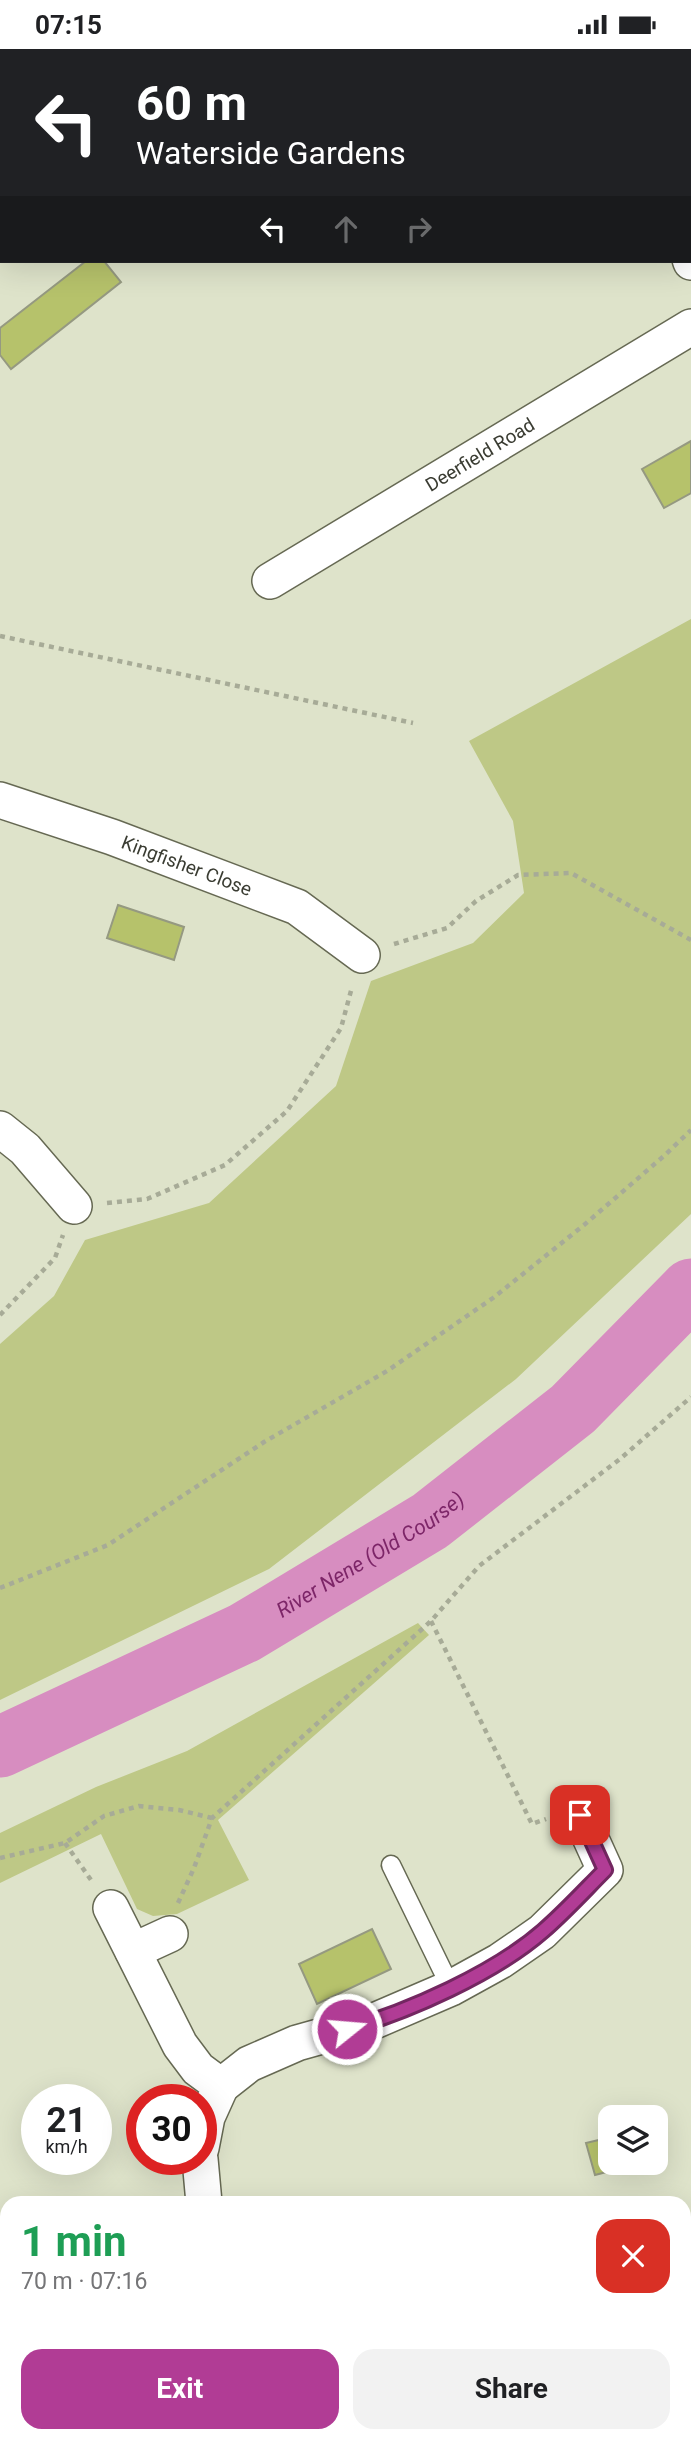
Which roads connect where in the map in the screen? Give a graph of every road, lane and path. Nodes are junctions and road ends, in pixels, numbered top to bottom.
1 (691, 327) edge
2 (270, 581) dead end
3 (0, 636) edge
4 (413, 723) dead end
5 (0, 800) edge
6 (691, 940) edge
7 (362, 955) junction
8 (0, 1129) edge
9 (691, 1130) edge
10 (74, 1206) junction
11 (0, 1315) edge
12 (691, 1397) edge
13 (0, 1588) edge
14 (431, 1622) junction
15 (580, 1815) joint
16 (212, 1818) junction
17 (65, 1843) junction
18 (0, 1858) edge
19 (391, 1865) dead end
20 (111, 1908) joint
21 (170, 1934) joint
22 (133, 1951) junction
23 (450, 1988) junction
24 (221, 2086) junction
25 (217, 2094) edge
26 (201, 2175) edge
27 (203, 2196) edge

1 - 2 street, Deerfield Road
3 - 4 path
5 - 7 street, Kingfisher Close
6 - 7 path
7 - 10 path
8 - 10 street
9 - 13 path
10 - 11 path
12 - 14 path
14 - 15 path
14 - 16 path
15 - 23 street
16 - 17 path
16 - 21 path
17 - 18 path
17 - 20 path
19 - 23 lane
20 - 22 street
21 - 22 street
22 - 24 street
23 - 24 street
24 - 25 street
26 - 27 street

